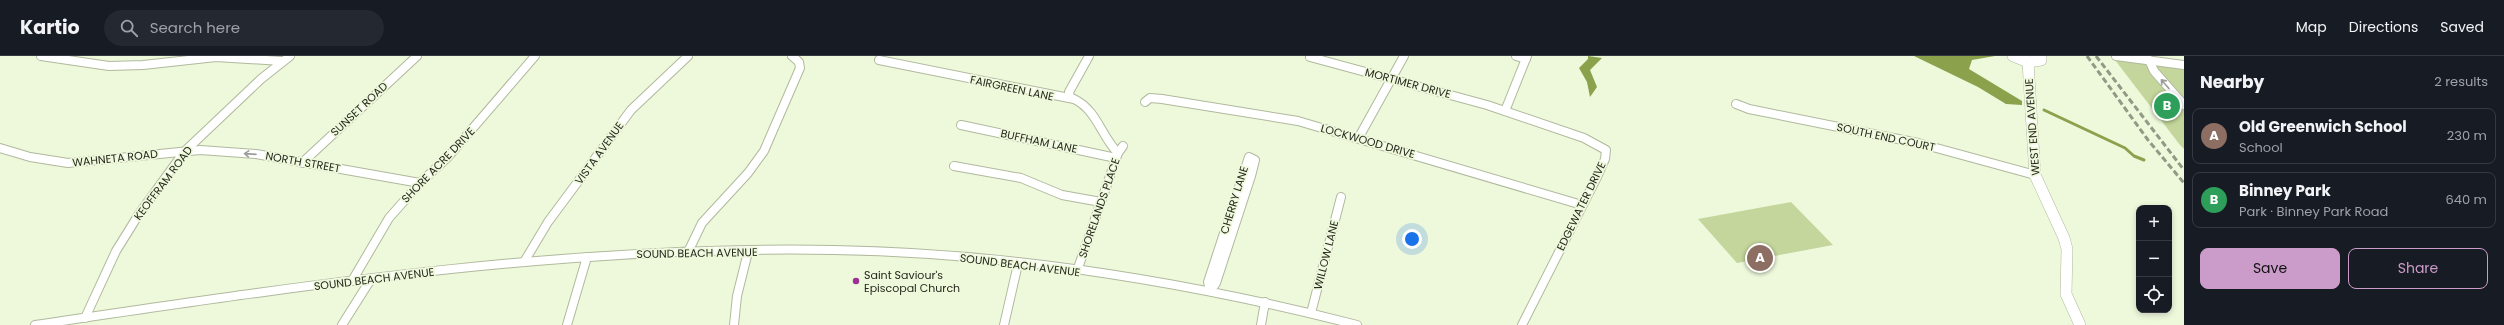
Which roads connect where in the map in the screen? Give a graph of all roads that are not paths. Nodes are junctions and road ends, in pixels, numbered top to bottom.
1 (41, 56) edge
2 (290, 56) edge
3 (417, 56) edge
4 (535, 56) edge
5 (688, 56) edge
6 (792, 56) edge
7 (1089, 56) edge
8 (1404, 56) edge
9 (1516, 56) edge
10 (2013, 56) edge
11 (2041, 56) edge
12 (2116, 56) edge
13 (1310, 57) dead end
14 (1526, 57) edge
15 (879, 60) dead end
16 (2149, 60) junction
17 (282, 61) junction
18 (2028, 62) junction
19 (2184, 65) edge
20 (1392, 79) junction
21 (1070, 98) junction
22 (1148, 100) dead end
23 (1736, 104) dead end
24 (2184, 105) edge
25 (1505, 111) junction
26 (961, 125) dead end
27 (1359, 138) junction
28 (0, 148) edge
29 (184, 152) junction
30 (1119, 152) junction
31 (302, 163) junction
32 (954, 166) dead end
33 (2035, 175) junction
34 (420, 183) junction
35 (1341, 197) dead end
36 (1101, 202) junction
37 (1582, 205) junction
38 (688, 252) junction
39 (748, 252) junction
40 (586, 257) junction
41 (524, 262) junction
42 (1018, 264) junction
43 (1077, 271) junction
44 (370, 280) junction
45 (352, 281) junction
46 (1210, 291) junction
47 (1264, 302) junction
48 (1311, 313) junction
49 (85, 318) junction
50 (35, 325) edge
51 (342, 325) edge
52 (567, 325) edge
53 (734, 325) edge
54 (1004, 325) edge
55 (1261, 325) edge
56 (1357, 325) edge
57 (1522, 325) edge
58 (2080, 325) edge

1 - 17 street
2 - 17 street, KEOFFRAM ROAD
3 - 31 street, SUNSET ROAD
4 - 34 street, SHORE ACRE DRIVE
5 - 41 street, VISTA AVENUE
6 - 38 street
7 - 21 street
8 - 20 street
9 - 14 street
10 - 18 street
11 - 18 street
12 - 16 street
13 - 20 street, MORTIMER DRIVE
14 - 25 street
15 - 21 street, FAIRGREEN LANE
16 - 19 street
24 -> 16 street
17 - 29 street, KEOFFRAM ROAD
18 - 33 street, WEST END AVENUE
20 - 25 street, MORTIMER DRIVE
20 - 27 street
21 - 30 street, FAIRGREEN LANE
22 - 27 street, LOCKWOOD DRIVE
23 - 33 street, SOUTH END COURT
25 - 37 street, EDGEWATER DRIVE
26 - 30 street, BUFFHAM LANE
27 - 37 street, LOCKWOOD DRIVE
28 - 29 street, WAHNETA ROAD
31 -> 29 street, NORTH STREET
29 - 49 street, KEOFFRAM ROAD
30 - 36 street, SHORELANDS PLACE
31 - 34 street, NORTH STREET
32 - 36 street
33 - 58 street, WEST END AVENUE
34 - 45 street, SHORE ACRE DRIVE
35 - 48 street, WILLOW LANE
36 - 43 street, SHORELANDS PLACE
37 - 57 street, EDGEWATER DRIVE
38 - 39 street, SOUND BEACH AVENUE
38 - 40 street, SOUND BEACH AVENUE
39 - 42 street, SOUND BEACH AVENUE
39 - 53 street
40 - 41 street, SOUND BEACH AVENUE
40 - 52 street
41 - 44 street, SOUND BEACH AVENUE
42 - 43 street, SOUND BEACH AVENUE
42 - 54 street
43 - 46 street, SOUND BEACH AVENUE
44 - 45 street, SOUND BEACH AVENUE
44 - 51 street
45 - 49 street, SOUND BEACH AVENUE
46 - 46 street, CHERRY LANE
46 - 47 street, SOUND BEACH AVENUE
47 - 48 street, SOUND BEACH AVENUE
47 - 55 street
48 - 56 street, SOUND BEACH AVENUE
49 - 50 street, SOUND BEACH AVENUE

